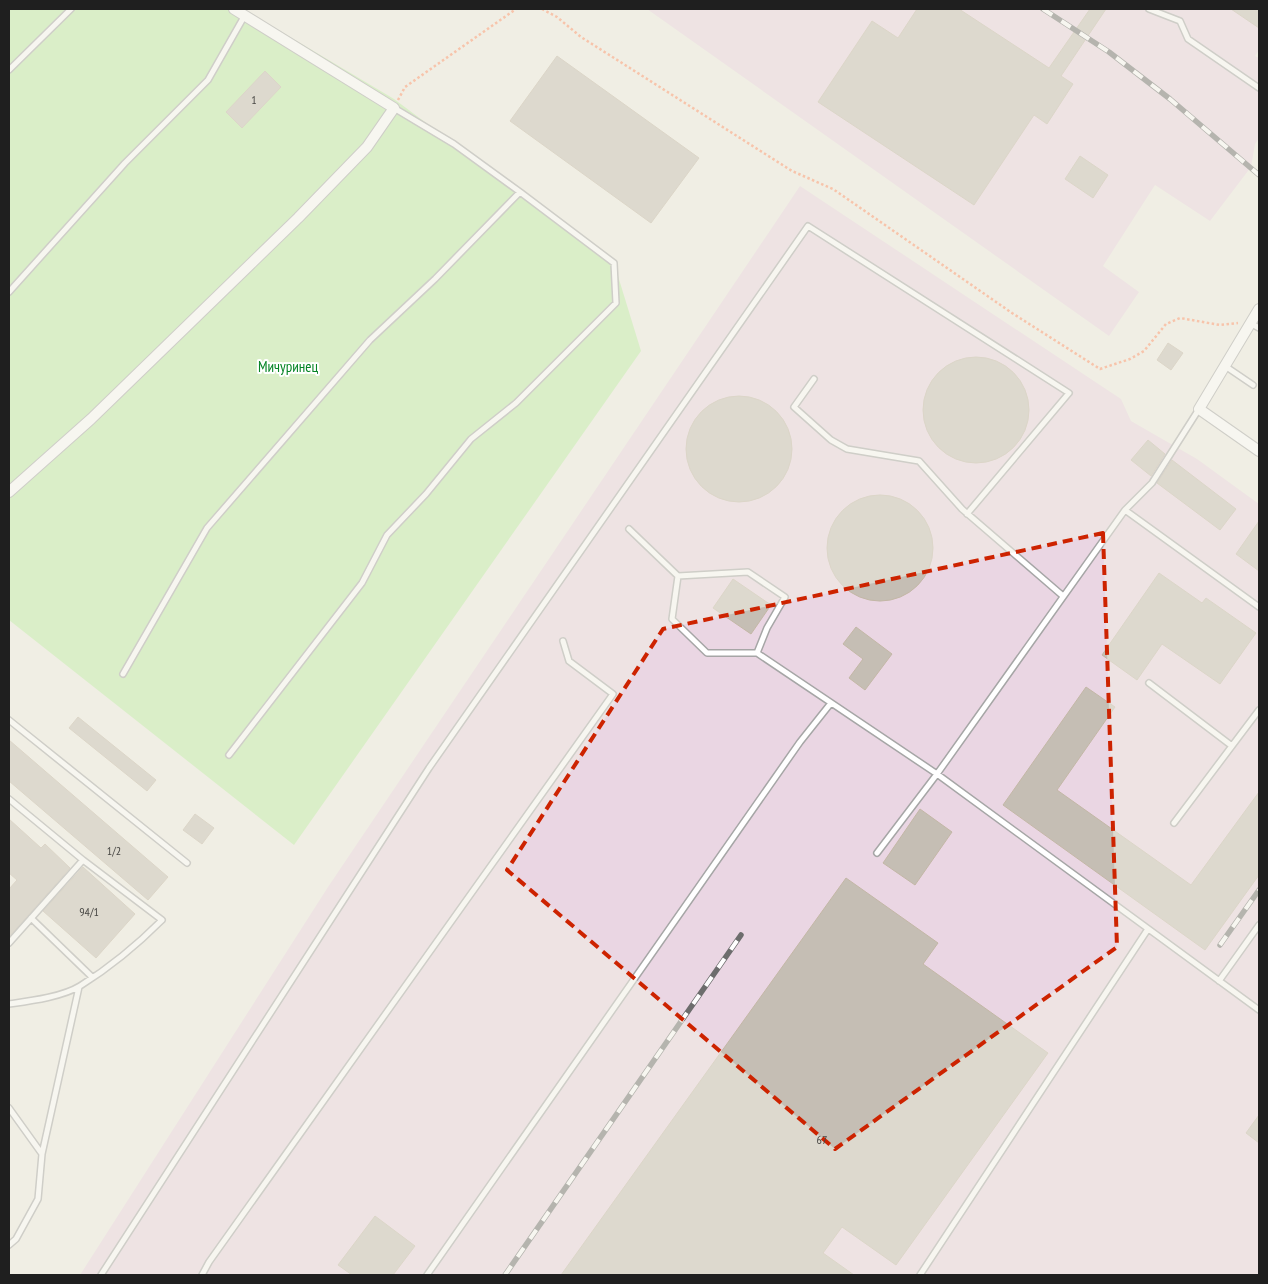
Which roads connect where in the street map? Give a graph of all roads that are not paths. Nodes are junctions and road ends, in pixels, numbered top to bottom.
1 (71, 9) edge
2 (234, 9) edge
3 (1149, 9) edge
4 (245, 15) junction
5 (9, 70) edge
6 (1259, 88) edge
7 (394, 108) junction
8 (520, 192) junction
9 (9, 292) edge
10 (1259, 309) edge
11 (1250, 322) junction
12 (1259, 328) edge
13 (1224, 365) junction
14 (814, 379) dead end
15 (1252, 385) dead end
16 (1199, 409) junction
17 (1259, 451) edge
18 (9, 492) edge
19 (1125, 510) junction
20 (967, 514) junction
21 (629, 529) dead end
22 (678, 576) junction
23 (1063, 596) junction
24 (1259, 607) edge
25 (563, 641) dead end
26 (757, 654) junction
27 (123, 674) dead end
28 (1150, 683) dead end
29 (831, 703) junction
30 (1259, 710) edge
31 (9, 720) edge
32 (1232, 746) junction
33 (229, 755) dead end
34 (937, 774) junction
35 (9, 799) edge
36 (1174, 823) dead end
37 (877, 853) dead end
38 (83, 860) junction
39 (187, 863) dead end
40 (31, 918) junction
41 (1259, 925) edge
42 (1148, 929) junction
43 (9, 943) edge
44 (92, 977) junction
45 (1219, 981) junction
46 (79, 987) junction
47 (9, 1004) edge
48 (1259, 1010) edge
49 (9, 1108) edge
50 (42, 1154) junction
51 (9, 1246) edge
52 (101, 1275) edge
53 (202, 1275) edge
54 (427, 1275) edge
55 (920, 1275) edge

1 - 5 lane
2 - 4 street
3 - 6 lane
4 - 7 street
4 - 9 lane
7 - 8 lane
7 - 18 street
8 - 27 lane
8 - 33 lane
10 - 11 street
11 - 12 lane
11 - 13 street
13 - 15 lane
13 - 16 street
14 - 20 lane
16 - 17 street
16 - 19 lane
19 - 23 lane
19 - 24 lane
20 - 23 lane
20 - 52 lane
21 - 22 lane
22 - 26 lane
22 - 26 lane
23 - 34 lane
25 - 53 lane
26 - 29 lane
28 - 32 lane
29 - 34 lane
29 - 54 lane
30 - 32 lane
31 - 39 lane
32 - 36 lane
34 - 37 lane
34 - 42 lane
35 - 38 lane
38 - 40 lane
38 - 44 lane
40 - 43 lane
40 - 44 lane
41 - 45 lane
42 - 45 lane
42 - 55 lane
44 - 46 lane
45 - 48 lane
46 - 47 lane
46 - 50 lane
49 - 50 lane
50 - 51 lane

